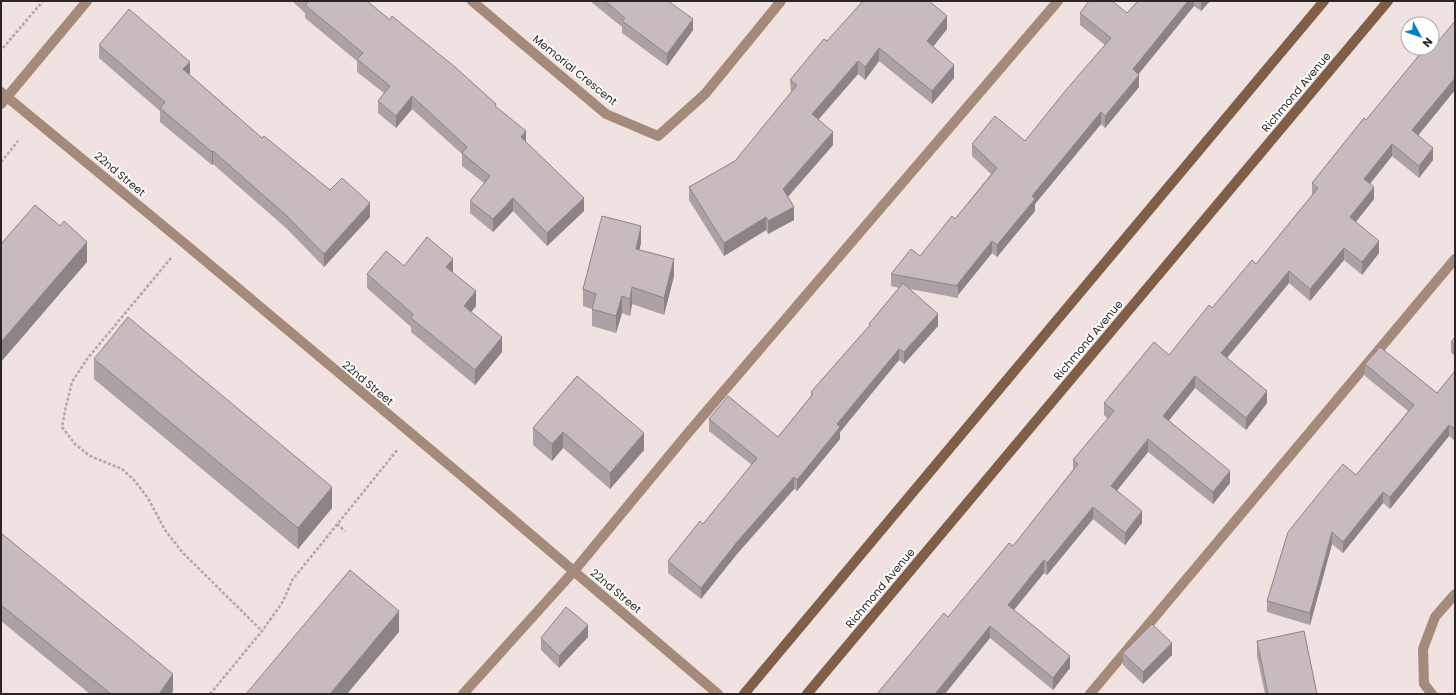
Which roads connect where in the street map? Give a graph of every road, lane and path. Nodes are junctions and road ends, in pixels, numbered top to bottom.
1 (43, 1) edge
2 (87, 1) edge
3 (472, 1) edge
4 (781, 1) edge
5 (1058, 1) edge
6 (1324, 1) edge
7 (1388, 1) edge
8 (4, 48) dead end
9 (3, 97) edge
10 (18, 141) dead end
11 (1, 162) edge
12 (184, 243) junction
13 (1455, 259) edge
14 (410, 434) junction
15 (337, 524) junction
16 (345, 530) dead end
17 (574, 571) junction
18 (1455, 594) edge
19 (262, 631) junction
20 (210, 694) edge
21 (463, 694) edge
22 (718, 694) edge
23 (744, 694) edge
24 (807, 694) edge
25 (1090, 694) edge
26 (1432, 694) edge

1 - 8 path
2 - 9 street
3 - 4 street, Memorial Crescent
5 - 17 street
6 - 23 main road
7 - 24 main road, Richmond Avenue
9 - 12 street, 22nd Street
10 - 11 path
12 - 14 street, 22nd Street
12 - 19 path
13 - 25 street
14 - 15 path
14 - 17 street, 22nd Street
15 - 16 path
15 - 19 path
17 - 21 street
17 - 22 street, 22nd Street
18 - 26 street
19 - 20 path

